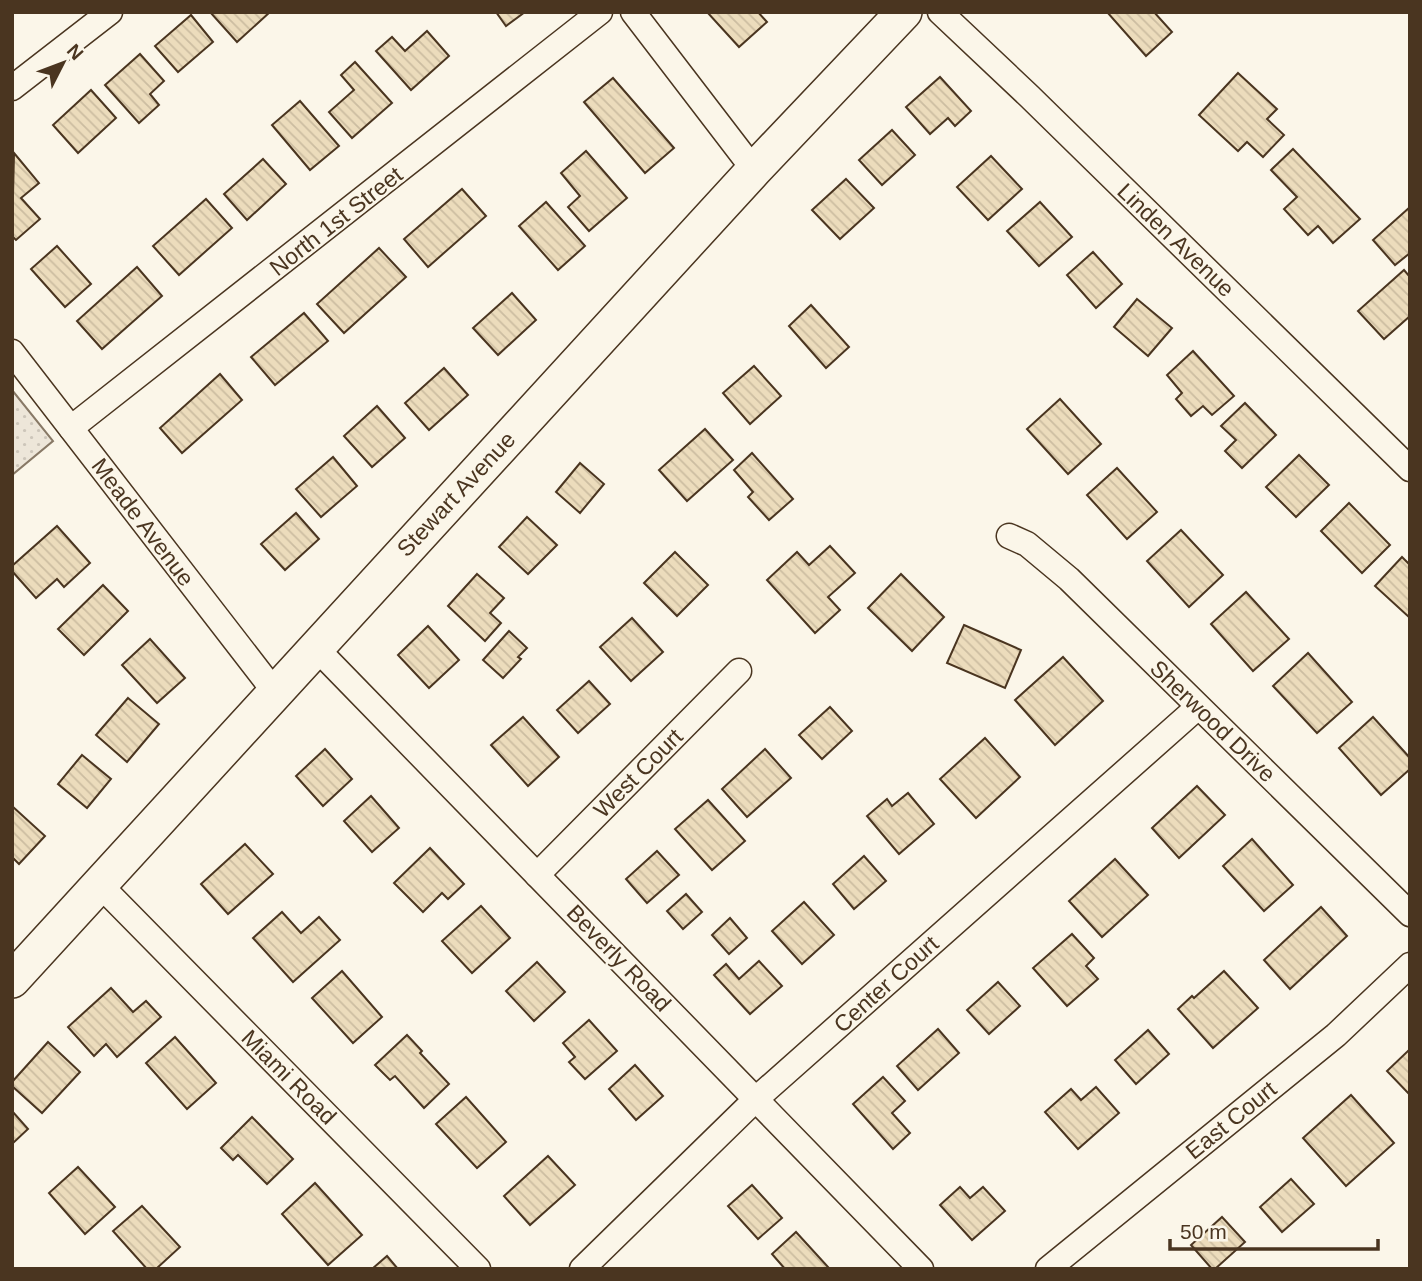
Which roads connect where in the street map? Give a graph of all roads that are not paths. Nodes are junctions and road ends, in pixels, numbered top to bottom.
1 (110, 12) edge
2 (600, 12) edge
3 (633, 12) edge
4 (904, 12) edge
5 (940, 12) edge
6 (12, 88) edge
7 (754, 170) junction
8 (12, 352) edge
9 (71, 428) junction
10 (1410, 469) edge
11 (1009, 536) dead end
12 (316, 648) junction
13 (739, 671) dead end
14 (274, 691) junction
15 (1198, 707) junction
16 (537, 875) junction
17 (100, 885) junction
18 (1410, 914) edge
19 (1410, 965) edge
20 (12, 980) edge
21 (756, 1099) junction
22 (478, 1269) edge
23 (582, 1269) edge
24 (921, 1269) edge
25 (1048, 1269) edge

1 - 6 street
2 - 9 street, North 1st Street
3 - 7 street
4 - 7 main road, Stewart Avenue
5 - 10 street, Linden Avenue
7 - 12 main road, Stewart Avenue
8 - 9 street, Meade Avenue
9 - 14 street, Meade Avenue
11 - 15 street, Sherwood Drive
12 - 14 main road, Stewart Avenue
12 - 16 street, Beverly Road
13 - 16 street, West Court
14 - 17 main road, Stewart Avenue
15 - 18 street, Sherwood Drive
15 - 21 street, Center Court
16 - 21 street, Beverly Road
17 - 20 main road, Stewart Avenue
17 - 22 street, Miami Road
19 - 25 street, East Court
21 - 23 street, Center Court
21 - 24 street, Beverly Road

